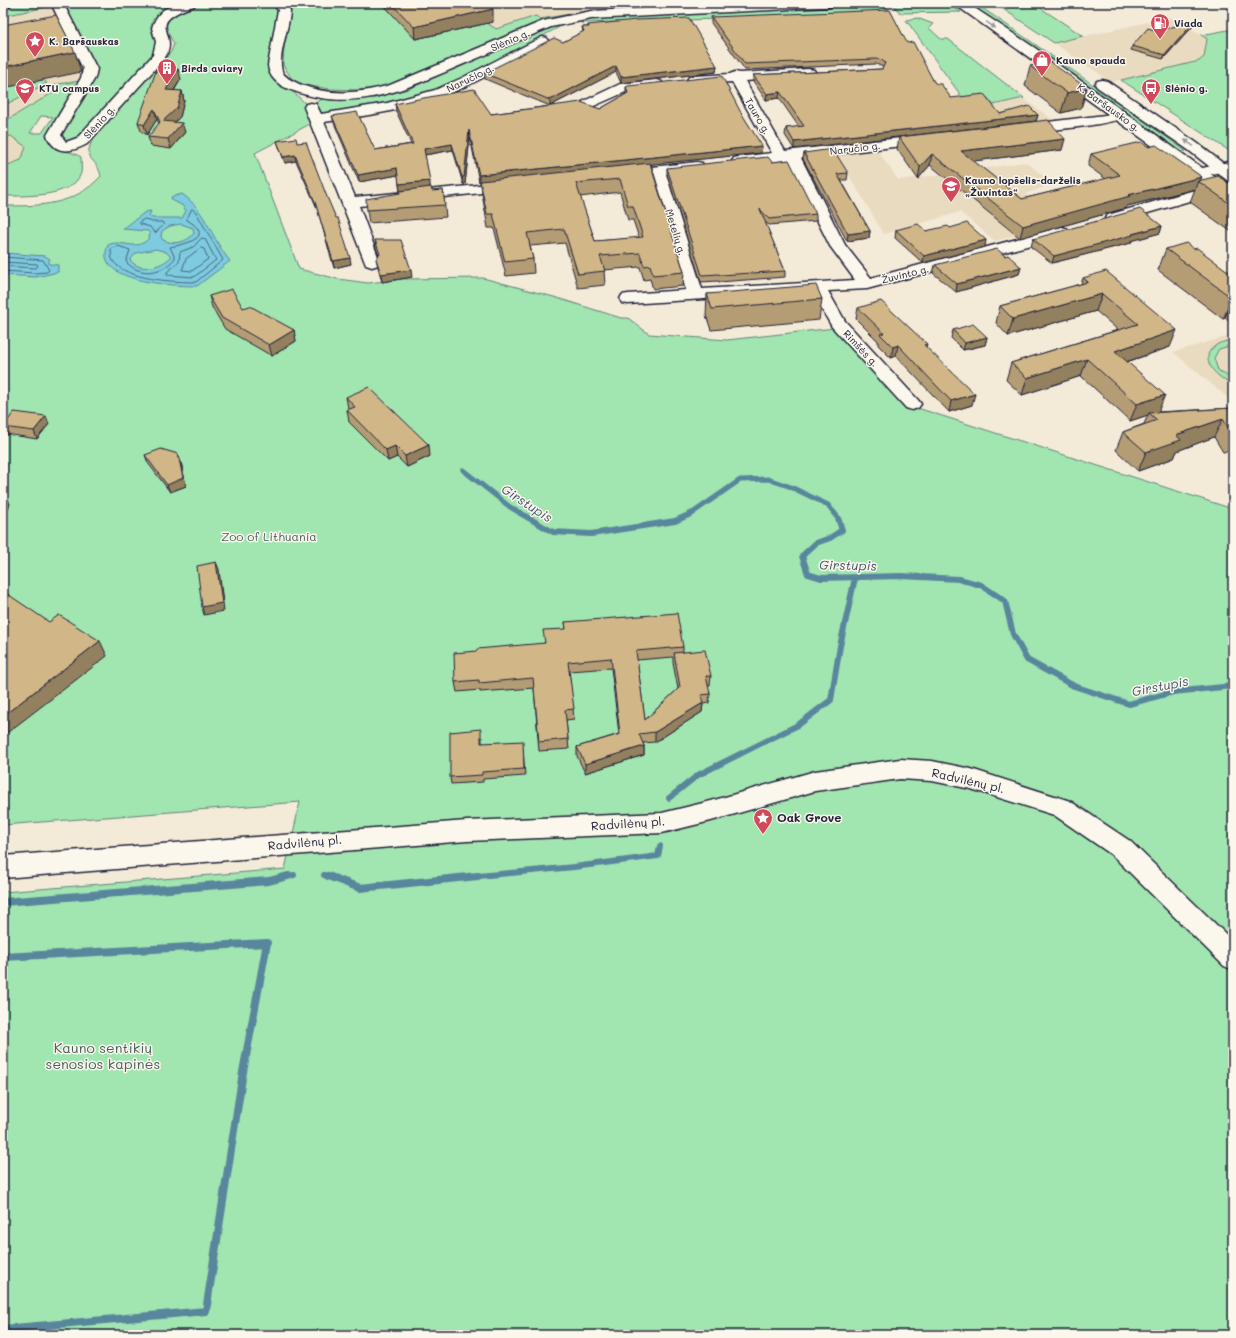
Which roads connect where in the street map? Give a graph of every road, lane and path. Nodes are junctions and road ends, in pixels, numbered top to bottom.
1 (6, 3) edge
2 (57, 3) edge
3 (190, 3) edge
4 (278, 3) edge
5 (829, 3) edge
6 (958, 3) edge
7 (3, 4) edge
8 (591, 15) junction
9 (821, 72) edge
10 (735, 76) junction
11 (1093, 77) dead end
12 (683, 81) edge
13 (668, 83) edge
14 (304, 90) junction
15 (587, 106) edge
16 (1120, 115) junction
17 (316, 120) junction
18 (1010, 130) edge
19 (944, 138) edge
20 (786, 155) junction
21 (728, 162) edge
22 (713, 164) edge
23 (1226, 166) edge
24 (657, 170) junction
25 (1199, 172) junction
26 (612, 175) edge
27 (1233, 178) edge
28 (521, 185) edge
29 (1219, 188) junction
30 (1233, 197) edge
31 (350, 202) junction
32 (1100, 222) edge
33 (1077, 228) edge
34 (372, 262) dead end
35 (867, 284) junction
36 (817, 286) junction
37 (695, 294) junction
38 (628, 300) dead end
39 (912, 404) dead end
40 (3, 867) edge
41 (1233, 958) edge

1 - 7 street
2 - 3 street, Slėnio g.
4 - 14 street, Slėnio g.
5 - 8 street, Slėnio g.
6 -> 16 street, K. Baršausko g.
8 - 14 street, Slėnio g.
8 - 17 street, Naručio g.
9 - 10 street
10 - 12 street
10 - 20 street, Tauro g.
23 -> 11 street, K. Baršausko g.
13 - 15 street
14 - 17 street
16 - 18 street
16 - 25 street, K. Baršausko g.
17 - 31 street
19 - 20 street, Naručio g.
20 - 21 street, Naručio g.
20 - 35 street
22 - 24 street
23 - 25 street
23 - 27 street, K. Baršausko g.
24 - 26 street
24 - 37 street, Metelių g.
25 - 29 street, K. Baršausko g.
28 - 31 street
29 - 30 street, K. Baršausko g.
29 - 32 street
31 - 34 street
33 - 35 street, Žuvinto g.
35 - 36 street, Žuvinto g.
36 - 37 street, Žuvinto g.
36 - 39 street, Rimšės g.
37 - 38 street, Žuvinto g.
40 - 41 street, Radvilėnų pl.

